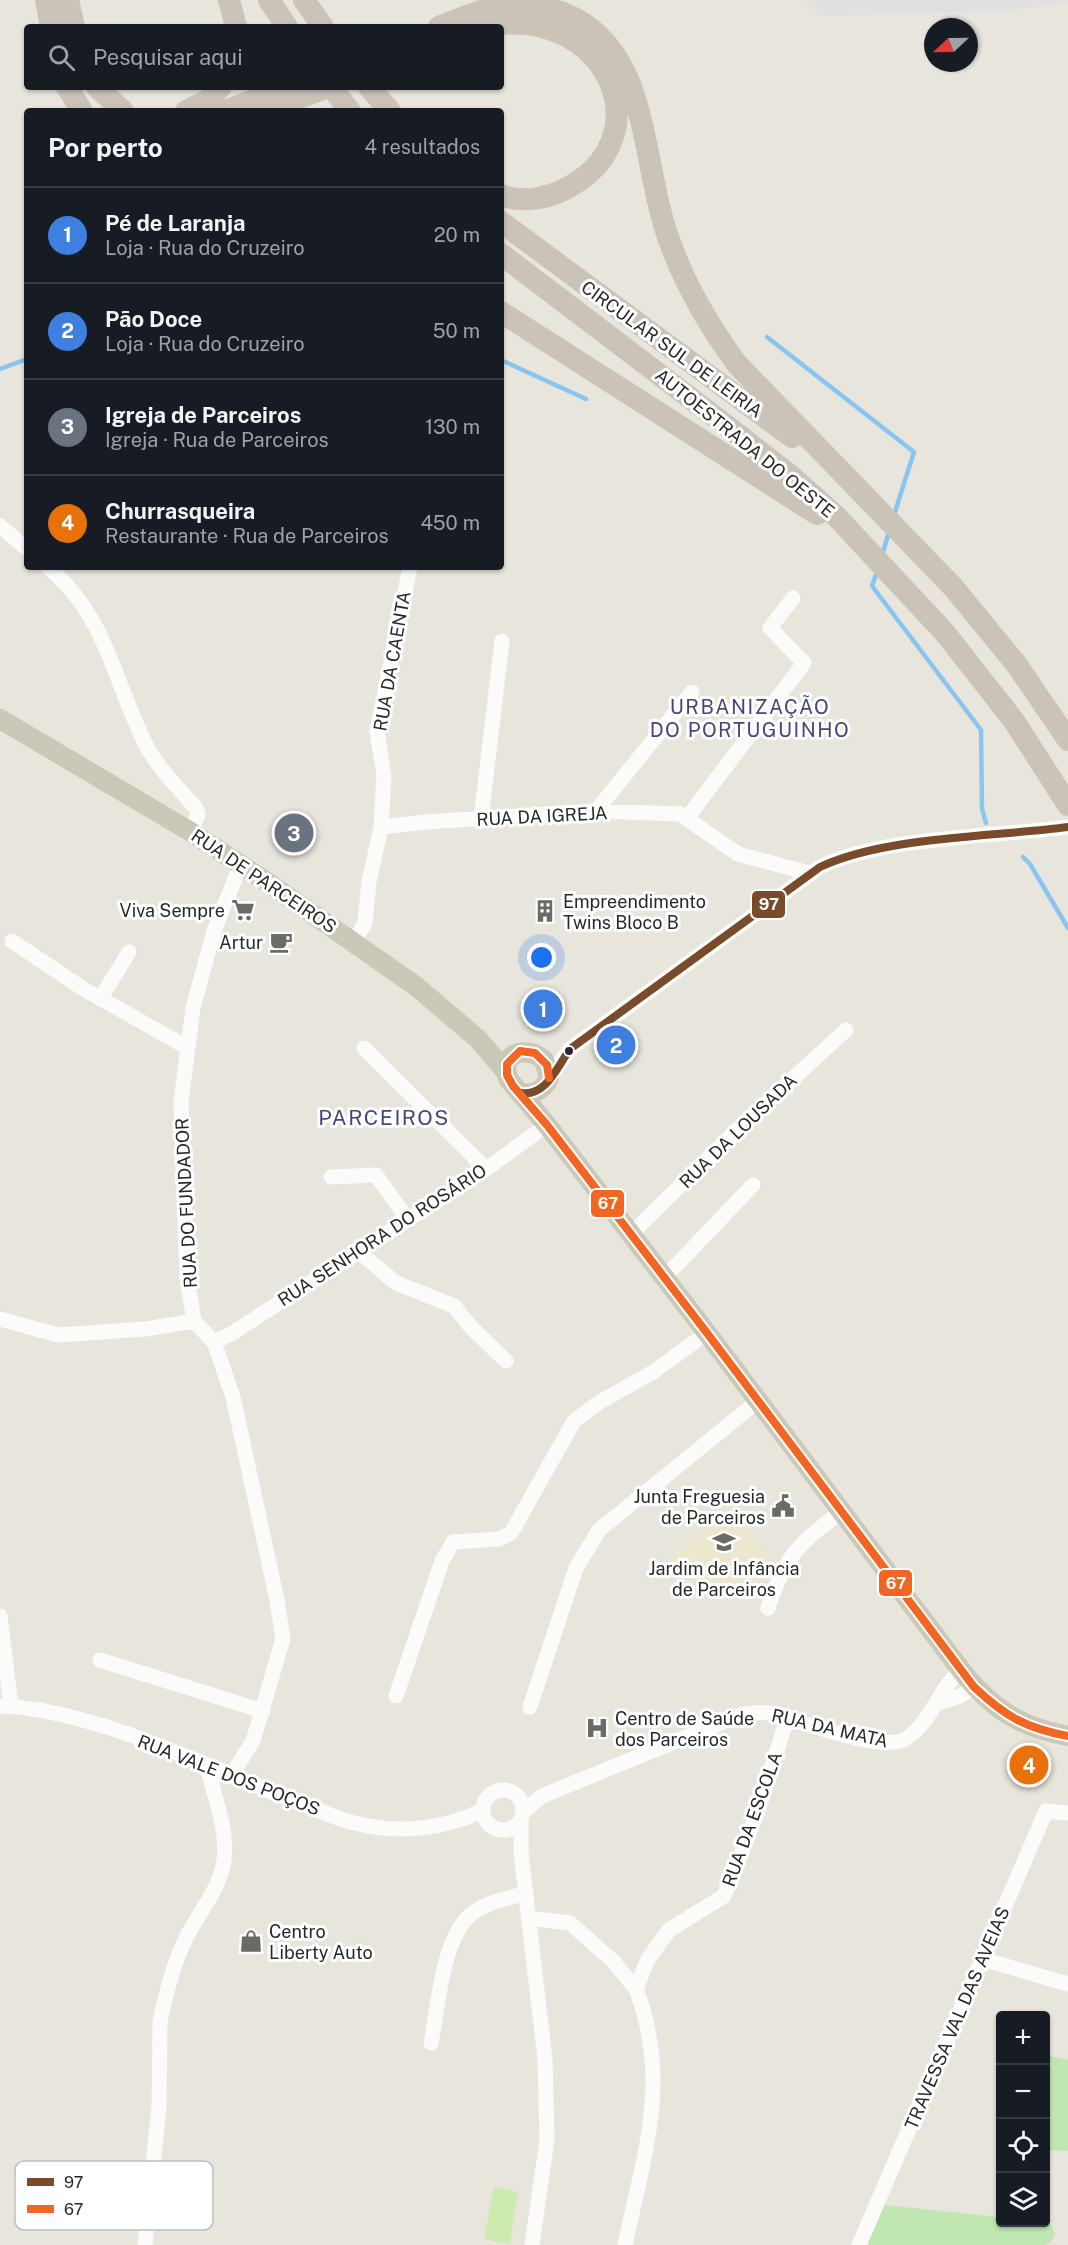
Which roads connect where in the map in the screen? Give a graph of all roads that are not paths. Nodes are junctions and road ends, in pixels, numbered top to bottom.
1 (45, 0) edge
2 (68, 0) edge
3 (229, 0) edge
4 (269, 0) edge
5 (304, 0) edge
6 (50, 24) edge
7 (73, 24) edge
8 (235, 24) edge
9 (285, 24) edge
10 (321, 24) edge
11 (447, 24) edge
12 (492, 24) edge
13 (70, 90) edge
14 (100, 90) edge
15 (218, 90) edge
16 (317, 90) edge
17 (332, 90) edge
18 (372, 90) edge
19 (275, 100) edge
20 (80, 108) edge
21 (120, 108) edge
22 (192, 108) edge
23 (239, 108) edge
24 (347, 108) edge
25 (387, 108) edge
26 (504, 196) edge
27 (504, 224) edge
28 (504, 256) edge
29 (504, 314) edge
30 (843, 476) junction
31 (816, 505) junction
32 (0, 526) edge
33 (24, 546) edge
34 (52, 570) edge
35 (409, 570) edge
36 (793, 598) dead end
37 (502, 641) dead end
38 (692, 692) dead end
39 (0, 719) edge
40 (1068, 741) edge
41 (1068, 805) edge
42 (596, 811) junction
43 (481, 819) junction
44 (687, 819) junction
45 (381, 827) junction
46 (1068, 827) edge
47 (191, 831) junction
48 (241, 864) junction
49 (809, 873) junction
50 (12, 941) dead end
51 (354, 943) junction
52 (129, 951) dead end
53 (100, 999) junction
54 (846, 1030) dead end
55 (478, 1039) junction
56 (188, 1048) junction
57 (364, 1048) dead end
58 (570, 1049) junction
59 (528, 1053) junction
60 (506, 1072) junction
61 (547, 1082) junction
62 (521, 1094) junction
63 (547, 1125) junction
64 (486, 1169) junction
65 (331, 1177) dead end
66 (753, 1185) dead end
67 (408, 1220) junction
68 (631, 1234) junction
69 (358, 1251) junction
70 (664, 1278) junction
71 (0, 1319) edge
72 (194, 1321) junction
73 (707, 1333) junction
74 (214, 1342) junction
75 (506, 1361) dead end
76 (758, 1401) junction
77 (841, 1512) junction
78 (768, 1608) dead end
79 (0, 1616) edge
80 (100, 1660) dead end
81 (961, 1670) junction
82 (974, 1687) junction
83 (396, 1696) dead end
84 (938, 1704) junction
85 (6, 1706) edge
86 (530, 1707) dead end
87 (263, 1711) junction
88 (787, 1719) junction
89 (1068, 1736) edge
90 (207, 1766) junction
91 (231, 1776) junction
92 (515, 1794) junction
93 (542, 1796) junction
94 (483, 1810) junction
95 (1068, 1813) edge
96 (522, 1816) junction
97 (460, 1821) junction
98 (495, 1828) junction
99 (521, 1853) junction
100 (526, 1893) junction
101 (529, 1918) junction
102 (982, 1959) junction
103 (1068, 1984) edge
104 (636, 1989) junction
105 (431, 2043) dead end
106 (154, 2161) edge
107 (147, 2230) edge
108 (145, 2245) edge
109 (532, 2245) edge
110 (625, 2245) edge
111 (859, 2245) edge

1 - 6 highway
2 - 7 highway
3 - 8 highway
4 - 9 highway
5 - 10 highway
11 - 30 highway
12 - 26 highway
13 - 20 highway
14 - 21 highway
15 - 22 highway
16 - 19 highway
17 - 24 highway
18 - 25 highway
19 - 23 highway
27 - 30 highway, CIRCULAR SUL DE LEIRIA
28 - 31 highway, AUTOESTRADA DO OESTE
29 - 31 highway
30 - 40 highway, AUTOESTRADA DO OESTE
31 - 41 highway, AUTOESTRADA DO OESTE
32 - 33 street
34 - 47 street
35 - 45 street, RUA DA CAENTA
36 - 44 street
37 - 43 street
38 - 42 street
39 - 47 main road, RUA DE PARCEIROS
42 - 43 street, RUA DA IGREJA
42 - 44 street, RUA DA IGREJA
43 - 45 street, RUA DA IGREJA
44 - 49 street, RUA DA IGREJA
45 - 51 street
46 - 49 street
47 - 48 main road, RUA DE PARCEIROS
48 - 51 main road, RUA DE PARCEIROS
48 - 56 street, RUA DO FUNDADOR
49 - 58 street
50 - 53 street
51 - 55 main road, RUA DE PARCEIROS
52 - 53 street
53 - 56 street
54 - 68 street, RUA DA LOUSADA
55 - 59 main road
55 - 60 main road, RUA DE PARCEIROS
56 - 72 street, RUA DO FUNDADOR
57 - 64 street
58 - 59 street
58 - 61 street
59 - 60 main road
59 - 61 main road
60 - 62 main road
61 - 62 main road
61 - 63 main road
62 - 63 main road
63 - 64 street, RUA SENHORA DO ROSÁRIO
63 - 68 main road
64 - 67 street, RUA SENHORA DO ROSÁRIO
65 - 67 street
66 - 70 street
67 - 69 street, RUA SENHORA DO ROSÁRIO
68 - 70 main road
69 - 74 street, RUA SENHORA DO ROSÁRIO
69 - 75 street
70 - 73 main road
71 - 72 street
72 - 74 street
73 - 76 main road
73 - 83 street
74 - 87 street
76 - 77 main road
76 - 86 street
77 - 78 street
77 - 81 main road
79 - 85 street
80 - 87 street
81 - 82 main road
81 - 84 street, RUA DA MATA
82 - 84 street, RUA DA MATA
82 - 89 main road
84 - 88 street, RUA DA MATA
85 - 90 street, RUA VALE DOS POÇOS
87 - 91 street
88 - 93 street, RUA DA MATA
88 - 104 street, RUA DA ESCOLA
90 - 91 street, RUA VALE DOS POÇOS
90 - 106 street
91 - 97 street, RUA VALE DOS POÇOS
92 - 93 street, RUA DA MATA
92 - 94 street
92 - 96 street
93 - 96 street, RUA DA MATA
94 - 97 street, RUA VALE DOS POÇOS
94 - 98 street
95 - 102 street, TRAVESSA VAL DAS AVEIAS
96 - 98 street
96 - 99 street
97 - 98 street, RUA VALE DOS POÇOS
98 - 99 street
99 - 100 street
100 - 101 street
100 - 105 street
101 - 104 street
101 - 109 street
102 - 103 street
102 - 111 street, TRAVESSA VAL DAS AVEIAS
104 - 110 street
107 - 108 street

